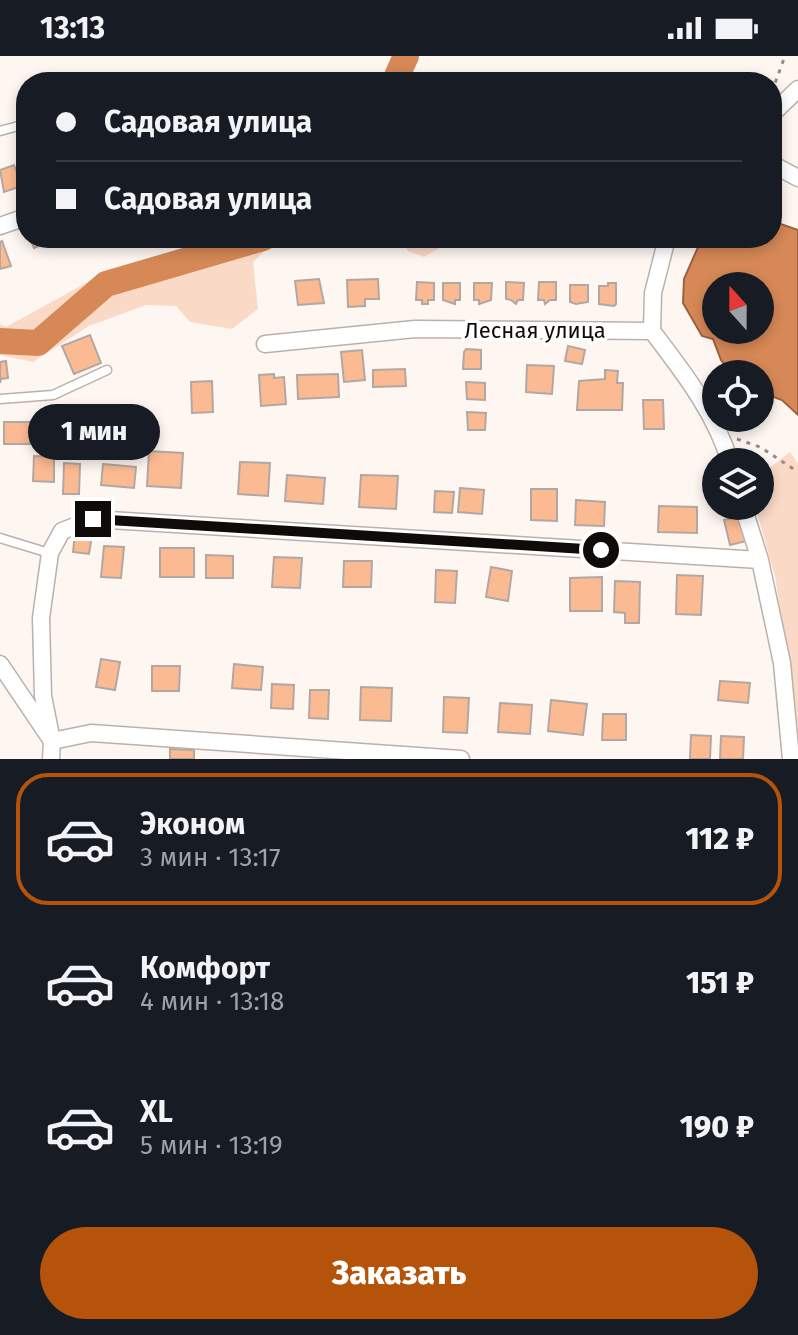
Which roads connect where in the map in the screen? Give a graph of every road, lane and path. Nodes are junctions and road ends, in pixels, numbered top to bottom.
1 (798, 89) edge
2 (782, 105) edge
3 (664, 248) edge
4 (652, 331) junction
5 (265, 344) dead end
6 (107, 370) dead end
7 (0, 399) edge
8 (722, 434) junction
9 (726, 448) edge
10 (798, 472) edge
11 (747, 520) edge
12 (0, 538) edge
13 (50, 553) junction
14 (760, 560) junction
15 (0, 664) edge
16 (52, 741) junction
17 (51, 759) edge
18 (461, 759) edge
19 (791, 759) edge

1 - 2 street
3 - 4 street
4 - 5 street, Лесная улица
4 - 8 street
6 - 7 lane
8 - 9 street
8 - 10 path
11 - 14 street
12 - 13 lane
13 - 14 street
13 - 16 street
14 - 19 street
15 - 16 street
16 - 17 street
16 - 18 street

